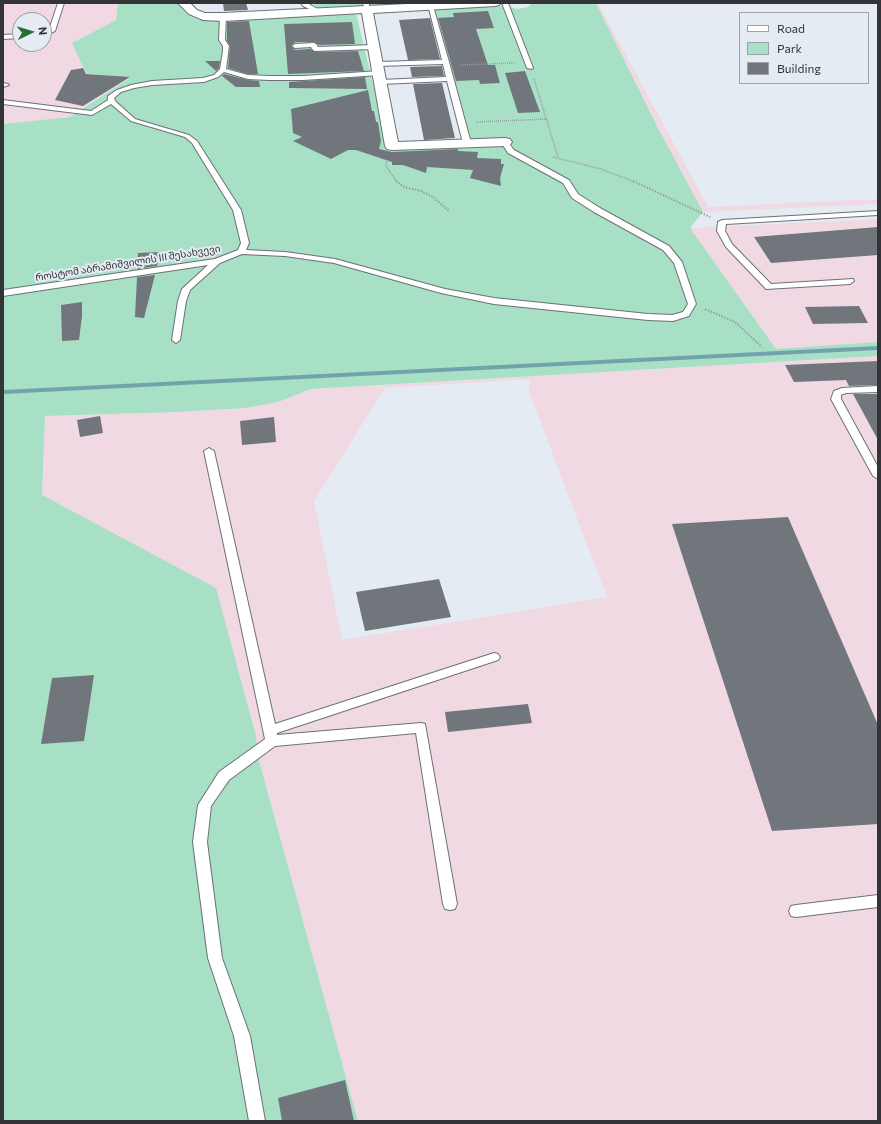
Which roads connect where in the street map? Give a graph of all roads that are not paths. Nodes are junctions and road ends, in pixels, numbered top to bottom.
1 (61, 3) edge
2 (184, 3) edge
3 (304, 3) edge
4 (495, 3) edge
5 (505, 3) edge
6 (366, 6) edge
7 (430, 6) junction
8 (320, 12) junction
9 (223, 17) junction
10 (52, 30) edge
11 (295, 46) dead end
12 (374, 47) junction
13 (446, 64) junction
14 (529, 65) road end
15 (223, 70) junction
16 (380, 73) junction
17 (450, 79) junction
18 (111, 101) junction
19 (3, 102) edge
20 (505, 142) joint
21 (467, 143) junction
22 (878, 214) edge
23 (241, 252) junction
24 (218, 261) junction
25 (850, 281) dead end
26 (3, 293) edge
27 (176, 340) dead end
28 (878, 389) edge
29 (208, 451) dead end
30 (878, 476) edge
31 (494, 657) dead end
32 (271, 736) junction
33 (878, 901) edge
34 (450, 904) dead end
35 (796, 911) dead end
36 (257, 1121) edge

1 - 10 lane
2 - 9 street
3 - 8 lane
4 - 7 street
5 - 14 lane
6 - 7 street
6 - 8 street
6 - 12 street
7 - 13 lane
8 - 9 street
9 - 15 lane
11 - 12 lane
12 - 16 street
13 - 16 lane
13 - 17 lane
15 - 16 lane
15 - 18 lane
16 - 17 lane
16 - 21 street
17 - 21 lane
18 - 19 lane
18 - 23 lane
20 - 21 street
20 - 23 lane
22 - 25 lane
23 - 24 lane, როსტომ აბრამიშვილის III შესახვევი
24 - 26 lane, როსტომ აბრამიშვილის III შესახვევი
24 - 27 lane
28 - 30 lane
29 - 32 lane
31 - 32 lane
32 - 34 lane
32 - 36 lane
33 - 35 lane

